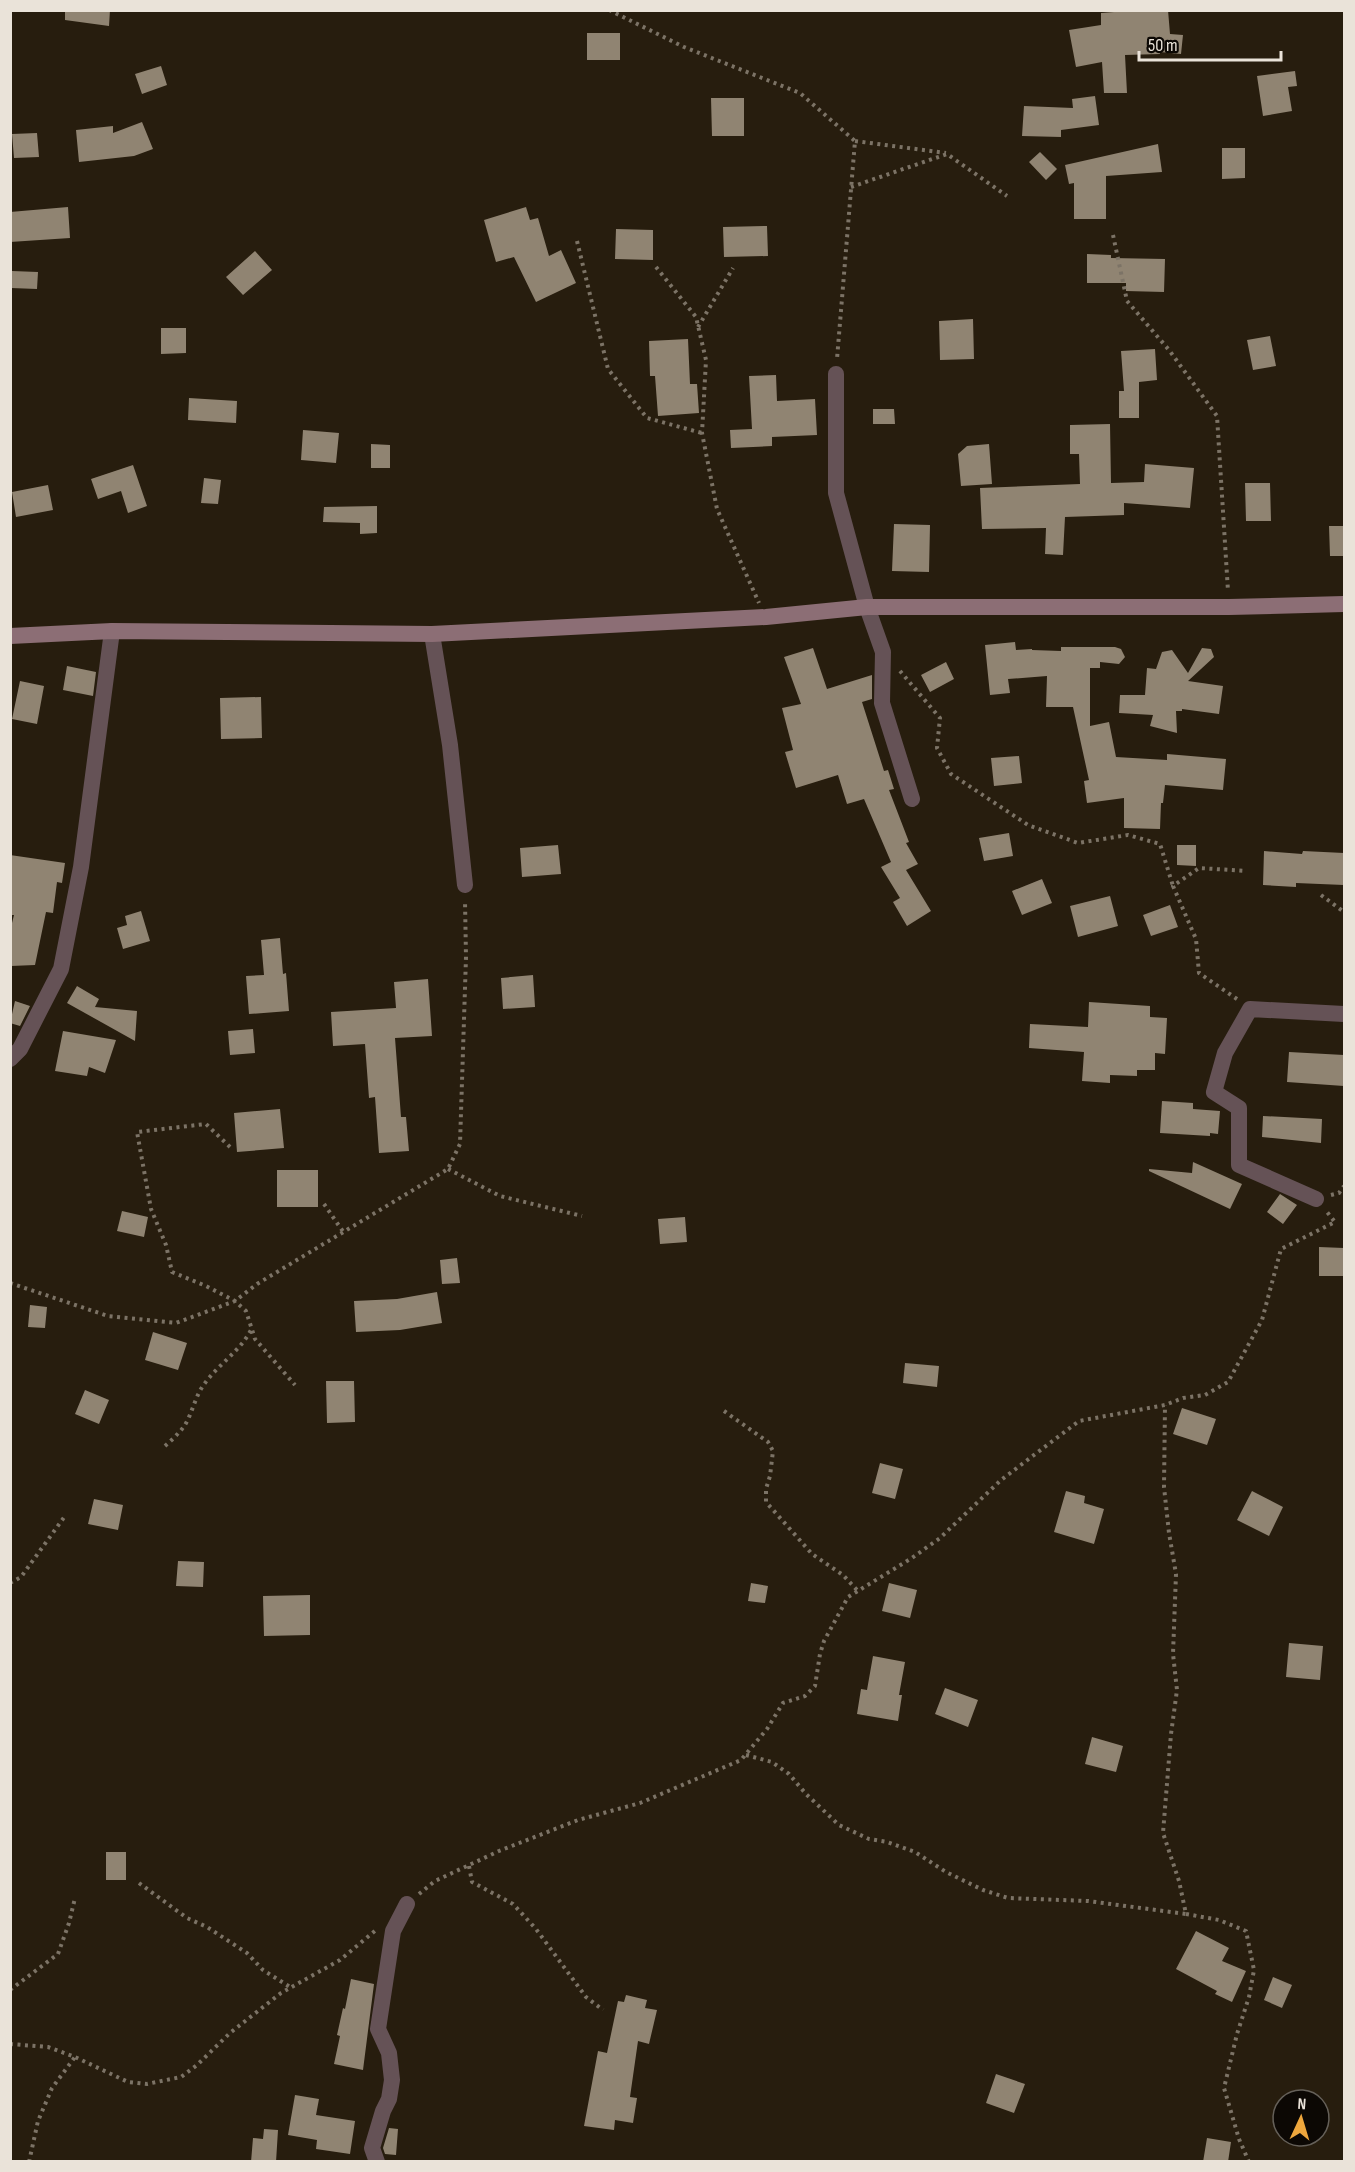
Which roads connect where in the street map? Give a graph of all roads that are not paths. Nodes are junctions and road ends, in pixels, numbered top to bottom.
1 (836, 374) road end
2 (1344, 604) edge
3 (867, 607) junction
4 (112, 631) junction
5 (432, 634) junction
6 (10, 636) edge
7 (912, 798) dead end
8 (465, 885) road end
9 (1344, 1014) edge
10 (10, 1059) edge
11 (1316, 1199) road end
12 (407, 1904) dead end
13 (377, 2162) edge

1 - 3 street
2 - 3 main road
3 - 5 main road
3 - 7 street
4 - 5 main road
4 - 6 main road
4 - 10 street
5 - 8 street
9 - 11 street
12 - 13 street

